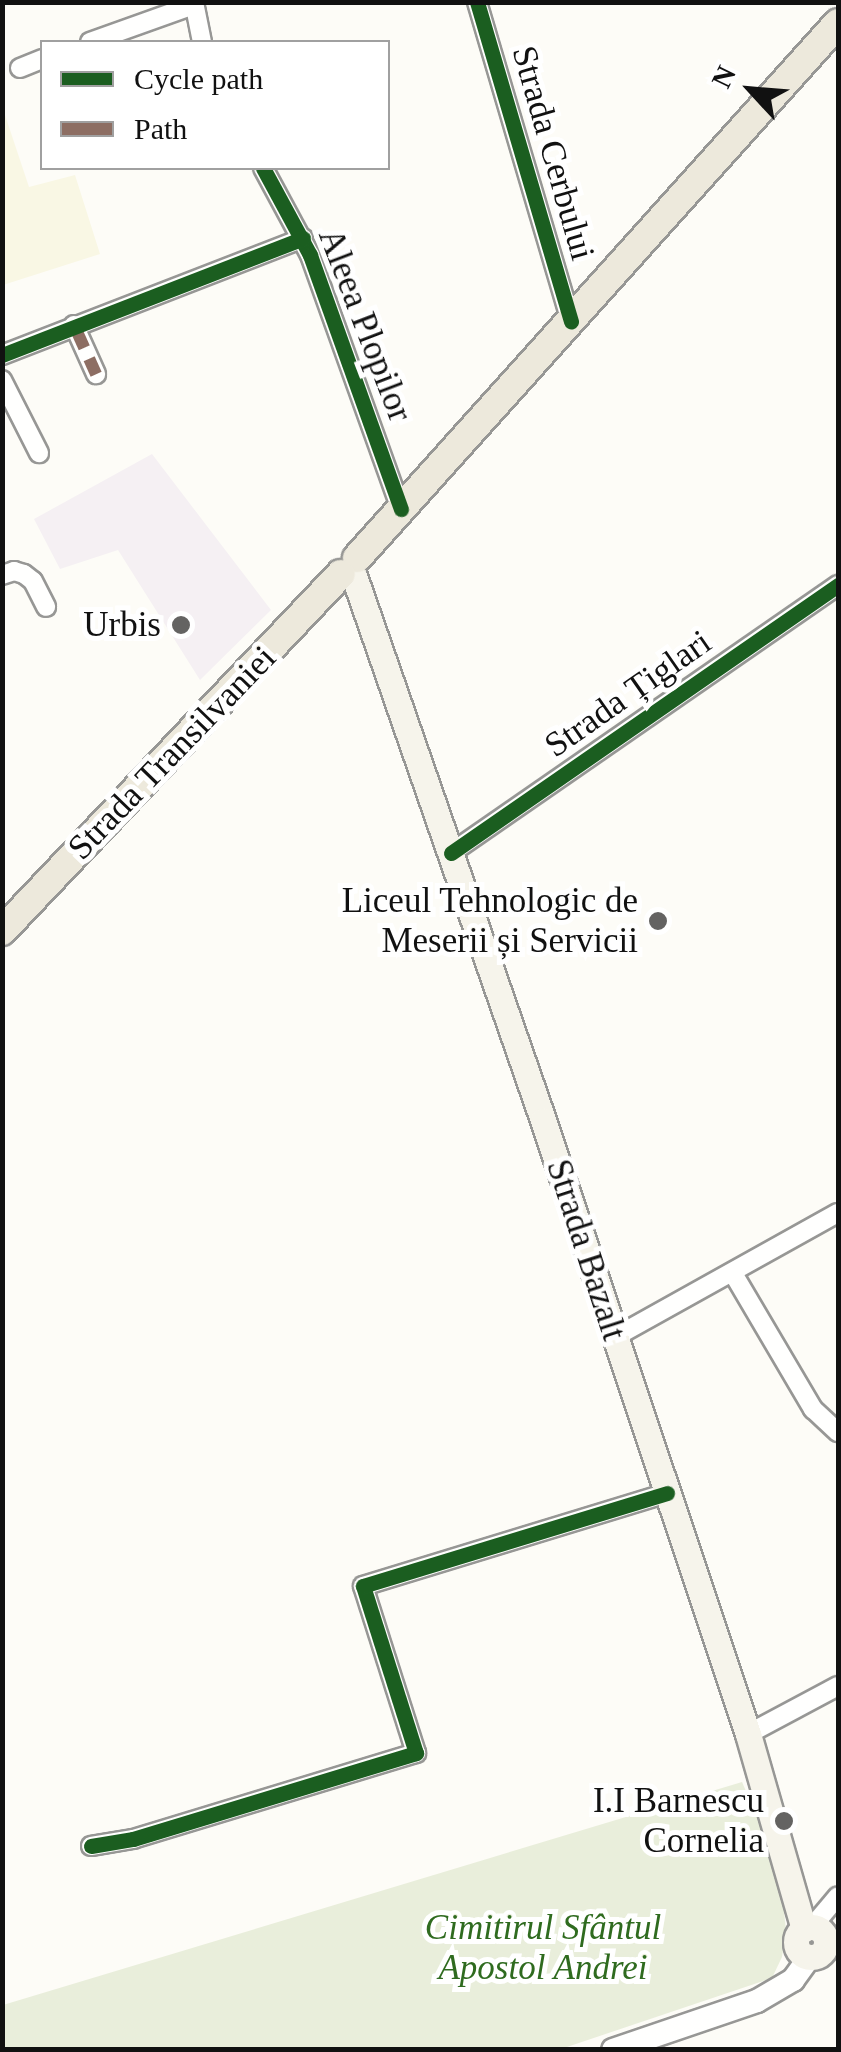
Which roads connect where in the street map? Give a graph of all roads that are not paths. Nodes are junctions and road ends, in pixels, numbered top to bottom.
1 (477, 2) edge
2 (194, 4) edge
3 (838, 23) edge
4 (95, 40) edge
5 (202, 40) edge
6 (40, 61) edge
7 (20, 68) dead end
8 (264, 170) edge
9 (303, 238) junction
10 (571, 321) junction
11 (74, 326) junction
12 (2, 356) edge
13 (96, 374) dead end
14 (2, 380) edge
15 (39, 454) dead end
16 (401, 508) junction
17 (350, 569) junction
18 (2, 575) edge
19 (838, 585) edge
20 (46, 606) dead end
21 (451, 853) junction
22 (2, 931) edge
23 (838, 1214) edge
24 (734, 1274) junction
25 (614, 1337) junction
26 (838, 1432) edge
27 (667, 1492) junction
28 (838, 1686) edge
29 (748, 1734) junction
30 (92, 1846) dead end
31 (838, 1896) edge
32 (819, 1938) edge
33 (613, 2050) edge

1 - 10 street, Strada Cerbului
2 - 4 street
2 - 5 street
3 - 10 main road, Strada Transilvaniei
6 - 7 street
8 - 9 street, Aleea Plopilor
9 - 11 street
9 - 16 street, Aleea Plopilor
10 - 16 main road, Strada Transilvaniei
11 - 12 street
11 - 13 street
14 - 15 street
16 - 17 main road, Strada Transilvaniei
17 - 21 main road, Strada Bazalt
17 - 22 main road, Strada Transilvaniei
18 - 20 street
19 - 21 street, Strada Țiglari
21 - 25 main road, Strada Bazalt
23 - 24 street
24 - 25 street
24 - 26 street
25 - 27 main road, Strada Bazalt
27 - 29 main road, Strada Bazalt
27 - 30 street
28 - 29 street
29 - 32 main road, Strada Bazalt
31 - 32 street
32 - 33 street

